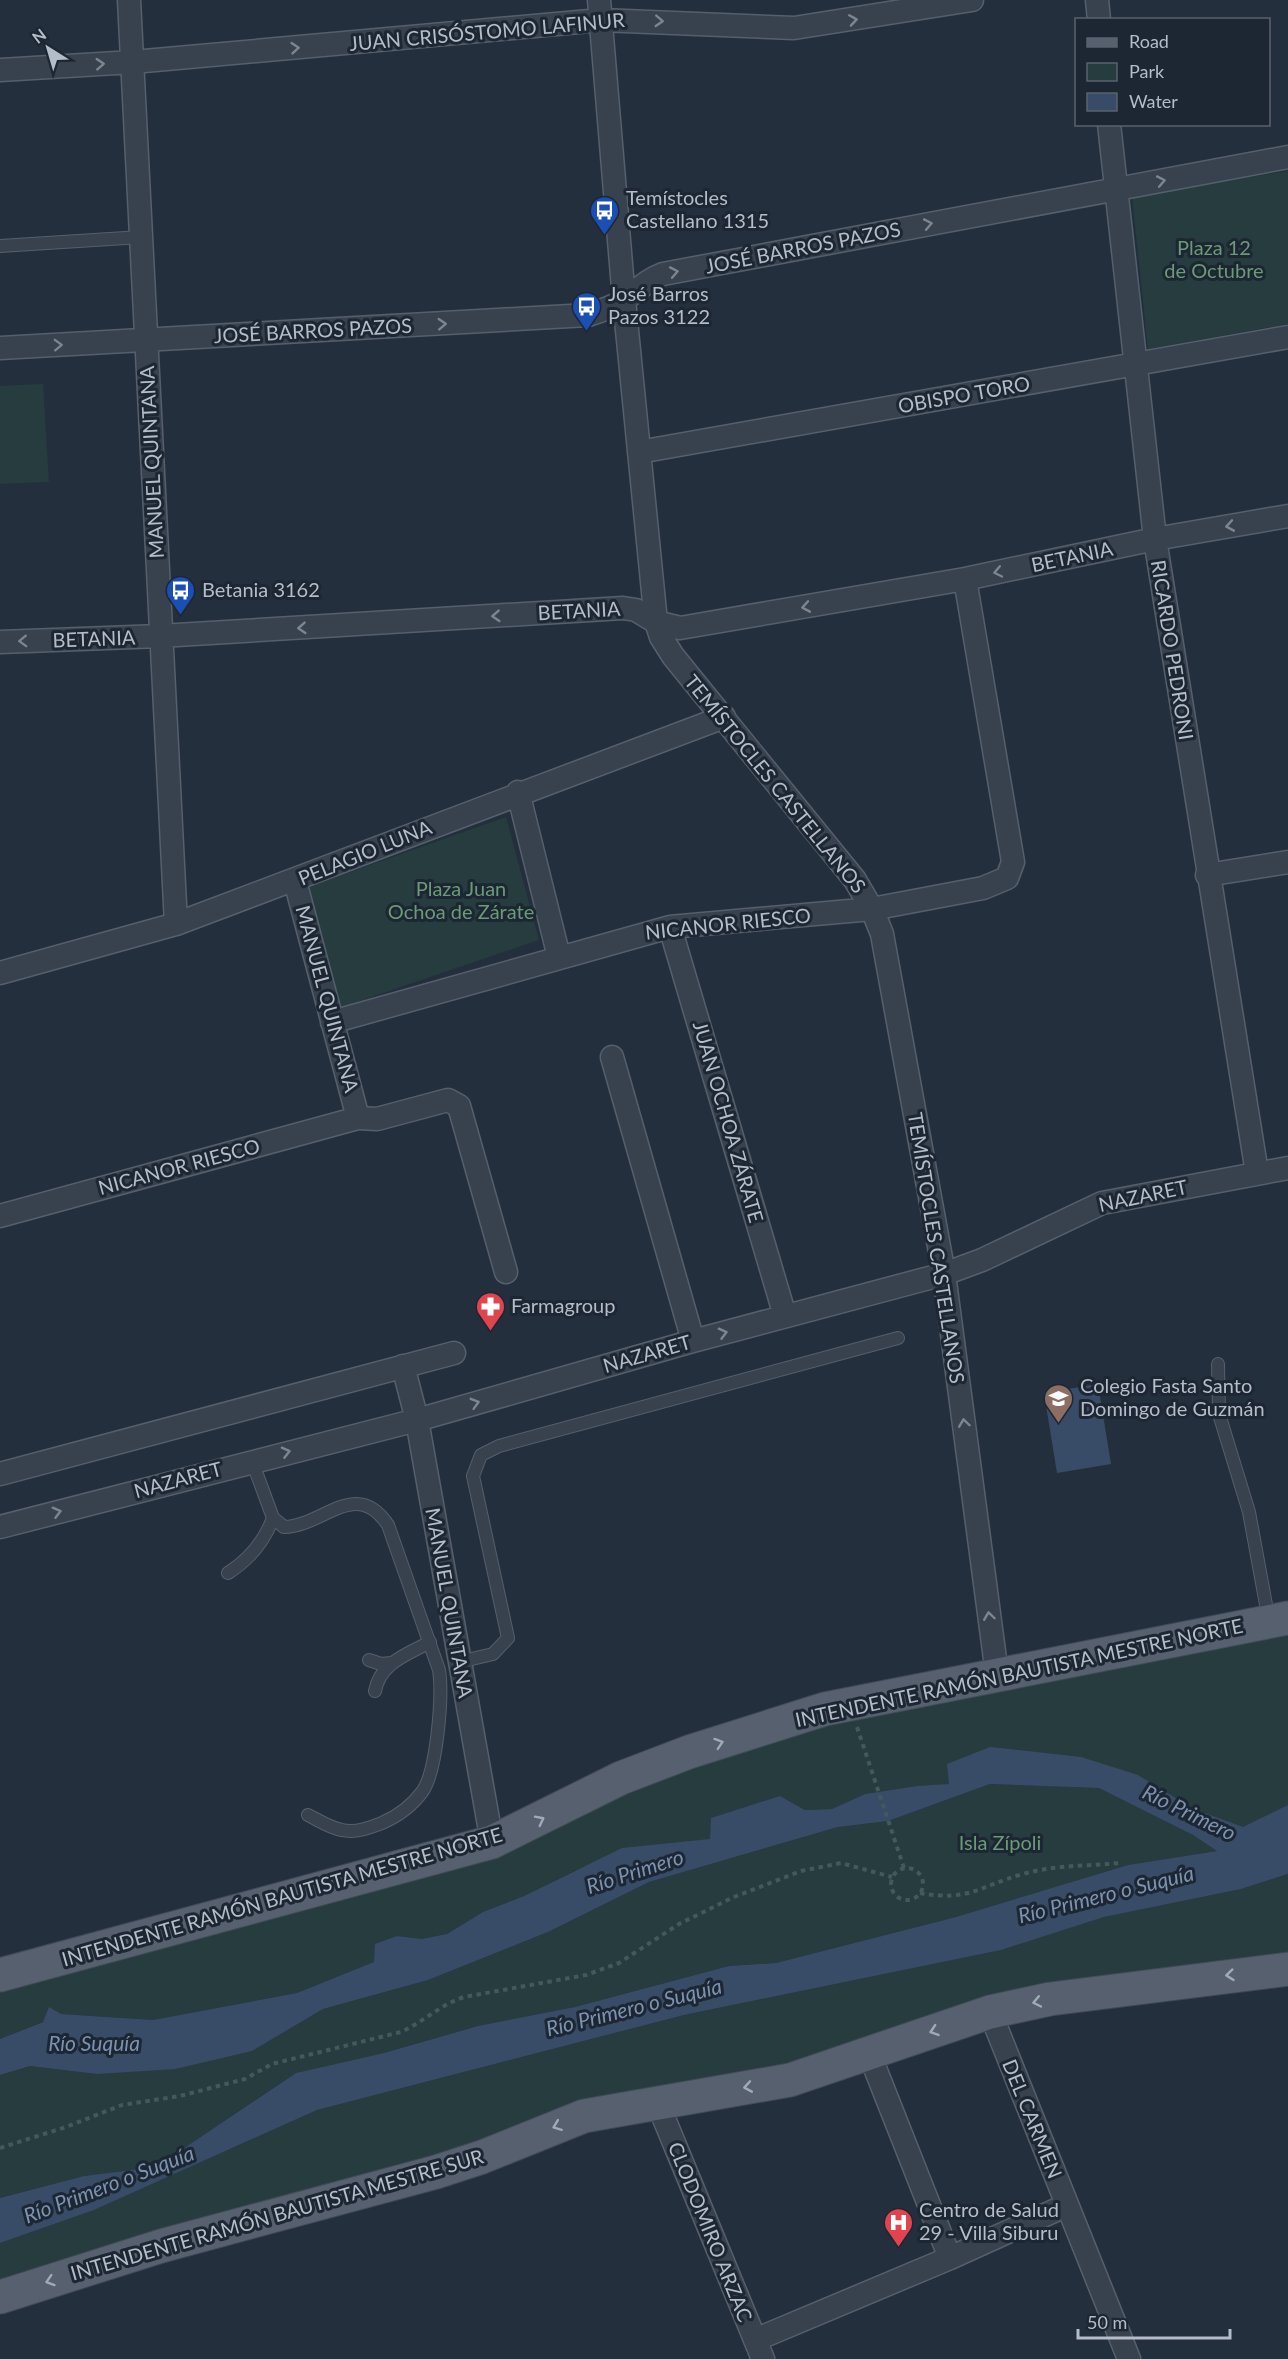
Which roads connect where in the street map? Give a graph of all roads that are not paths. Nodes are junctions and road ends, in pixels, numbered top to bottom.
1 (129, 0) edge
2 (972, 0) edge
3 (1097, 0) edge
4 (600, 10) edge
5 (1099, 18) edge
6 (133, 62) junction
7 (0, 70) edge
8 (1109, 126) edge
9 (1288, 157) edge
10 (1116, 189) junction
11 (141, 237) junction
12 (0, 246) edge
13 (624, 300) junction
14 (1288, 337) edge
15 (147, 341) junction
16 (0, 348) edge
17 (1134, 366) junction
18 (639, 452) junction
19 (1288, 516) edge
20 (1155, 539) junction
21 (965, 579) junction
22 (656, 622) junction
23 (160, 636) junction
24 (0, 642) edge
25 (724, 717) junction
26 (518, 792) junction
27 (1288, 862) edge
28 (1207, 875) junction
29 (295, 881) junction
30 (872, 909) junction
31 (176, 924) junction
32 (670, 927) junction
33 (559, 957) junction
34 (0, 973) edge
35 (332, 1022) junction
36 (612, 1057) dead end
37 (358, 1118) junction
38 (1288, 1168) edge
39 (1257, 1173) junction
40 (0, 1216) edge
41 (507, 1272) dead end
42 (944, 1274) junction
43 (785, 1316) junction
44 (898, 1338) dead end
45 (693, 1341) junction
46 (454, 1353) dead end
47 (1218, 1364) dead end
48 (403, 1366) junction
49 (417, 1420) junction
50 (252, 1461) junction
51 (0, 1474) edge
52 (273, 1518) junction
53 (0, 1527) edge
54 (228, 1574) dead end
55 (1279, 1620) edge
56 (430, 1642) junction
57 (369, 1660) dead end
58 (459, 1662) junction
59 (391, 1663) junction
60 (997, 1674) junction
61 (375, 1691) dead end
62 (308, 1815) dead end
63 (492, 1842) junction
64 (1288, 1969) edge
65 (0, 1975) edge
66 (990, 2012) junction
67 (869, 2053) junction
68 (658, 2104) junction
69 (1067, 2205) junction
70 (950, 2258) junction
71 (0, 2297) edge
72 (759, 2350) edge
73 (1129, 2359) edge

1 - 6 street, MANUEL QUINTANA
4 -> 2 street, JUAN CRISÓSTOMO LAFINUR
3 - 5 street
6 -> 4 street, JUAN CRISÓSTOMO LAFINUR
4 - 13 street, TEMÍSTOCLES CASTELLANOS
7 -> 6 street, JUAN CRISÓSTOMO LAFINUR
6 - 11 street, MANUEL QUINTANA
8 - 10 street, RICARDO PEDRONI
10 -> 9 street, JOSÉ BARROS PAZOS
13 -> 10 street, JOSÉ BARROS PAZOS
10 - 17 street, RICARDO PEDRONI
11 - 12 lane
11 - 15 street, MANUEL QUINTANA
15 -> 13 street, JOSÉ BARROS PAZOS
13 - 18 street, TEMÍSTOCLES CASTELLANOS
14 - 17 street, OBISPO TORO
16 -> 15 street, JOSÉ BARROS PAZOS
15 - 23 street, MANUEL QUINTANA
17 - 18 street, OBISPO TORO
17 - 20 street, RICARDO PEDRONI
18 - 22 street, TEMÍSTOCLES CASTELLANOS
19 -> 20 street, BETANIA
20 -> 21 street, BETANIA
20 - 28 street, RICARDO PEDRONI
21 -> 22 street, BETANIA
21 - 30 street, NICANOR RIESCO
22 -> 23 street, BETANIA
22 - 25 street, TEMÍSTOCLES CASTELLANOS
23 -> 24 street, BETANIA
23 - 31 street, MANUEL QUINTANA
25 - 26 street, PELAGIO LUNA
25 - 30 street, TEMÍSTOCLES CASTELLANOS
26 - 29 street, PELAGIO LUNA
26 - 33 street
27 - 28 street
28 - 39 street, RICARDO PEDRONI
29 - 31 street, PELAGIO LUNA
29 - 35 street, MANUEL QUINTANA
30 - 32 street, NICANOR RIESCO
30 - 42 street, TEMÍSTOCLES CASTELLANOS
31 - 34 street, PELAGIO LUNA
32 - 33 street, NICANOR RIESCO
32 - 43 street, JUAN OCHOA ZÁRATE
33 - 35 street, NICANOR RIESCO
35 - 37 street, MANUEL QUINTANA
36 - 45 street
37 - 40 street, NICANOR RIESCO
37 - 41 street, NICANOR RIESCO
38 - 39 street, NAZARET
39 - 42 street, NAZARET
42 - 43 street, NAZARET
60 -> 42 street, TEMÍSTOCLES CASTELLANOS
45 -> 43 street, NAZARET
44 - 58 lane
49 -> 45 street, NAZARET
46 - 48 street
47 - 55 lane
48 - 49 street, MANUEL QUINTANA
48 - 51 street
50 -> 49 street, NAZARET
49 - 58 street, MANUEL QUINTANA
50 - 52 lane
53 -> 50 street, NAZARET
52 - 54 lane
52 - 56 lane
55 - 60 main road, INTENDENTE RAMÓN BAUTISTA MESTRE NORTE
56 - 59 lane
56 - 62 lane
57 - 59 lane
58 - 63 street, MANUEL QUINTANA
59 - 61 lane
63 -> 60 main road, INTENDENTE RAMÓN BAUTISTA MESTRE NORTE
63 - 65 main road, INTENDENTE RAMÓN BAUTISTA MESTRE NORTE
64 -> 66 main road, INTENDENTE RAMÓN BAUTISTA MESTRE SUR
66 -> 67 main road, INTENDENTE RAMÓN BAUTISTA MESTRE SUR
66 - 69 street, DEL CARMEN
67 -> 68 main road, INTENDENTE RAMÓN BAUTISTA MESTRE SUR
67 - 70 street
68 -> 71 main road, INTENDENTE RAMÓN BAUTISTA MESTRE SUR
68 - 72 street, CLODOMIRO ARZAC
69 - 70 street
69 - 73 street, DEL CARMEN
70 - 72 street

